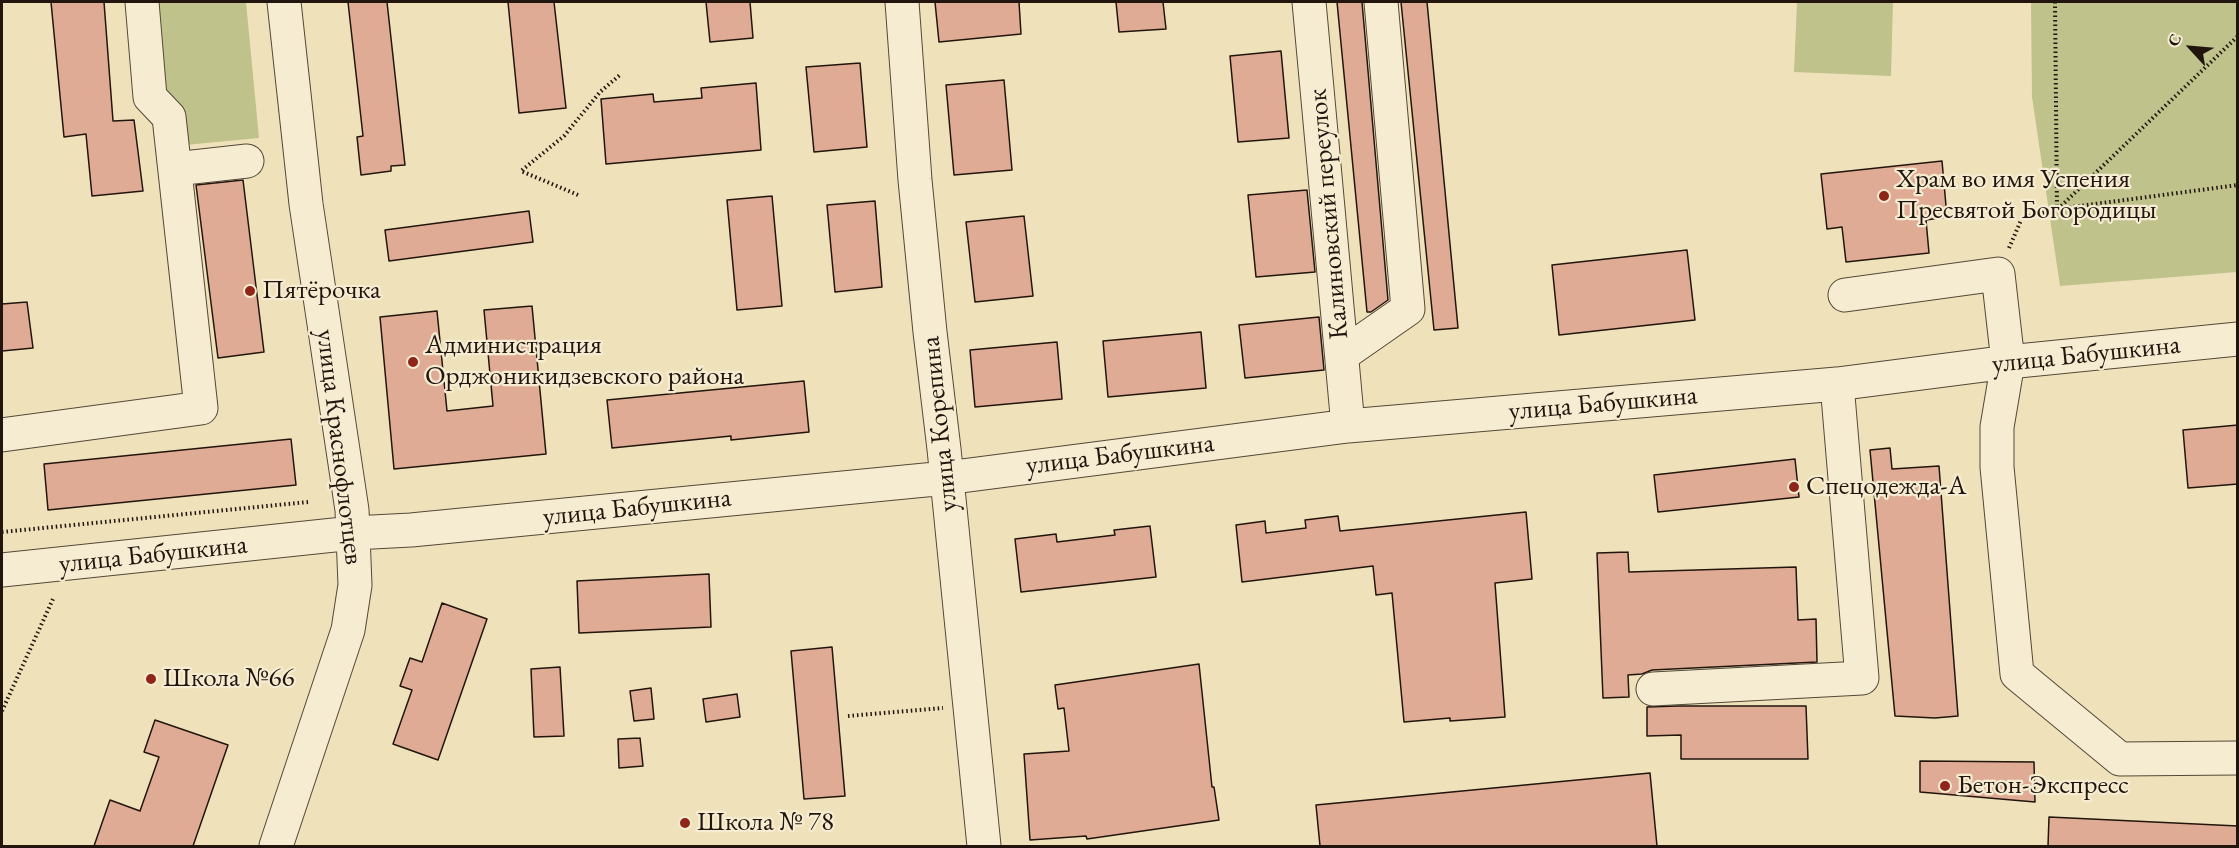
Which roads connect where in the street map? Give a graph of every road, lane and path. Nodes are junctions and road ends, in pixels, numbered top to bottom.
1 (142, 2) edge
2 (284, 2) edge
3 (902, 2) edge
4 (1309, 2) edge
5 (1381, 2) edge
6 (2055, 2) edge
7 (2238, 36) edge
8 (621, 74) dead end
9 (247, 161) dead end
10 (175, 169) junction
11 (2238, 185) edge
12 (578, 195) dead end
13 (2057, 209) junction
14 (1998, 274) junction
15 (1845, 295) dead end
16 (2238, 339) edge
17 (1342, 355) junction
18 (2008, 362) junction
19 (1837, 384) junction
20 (1348, 426) junction
21 (2, 435) edge
22 (946, 478) junction
23 (308, 502) dead end
24 (2, 532) edge
25 (353, 533) junction
26 (2, 570) edge
27 (53, 599) dead end
28 (1653, 689) dead end
29 (947, 708) dead end
30 (2, 711) edge
31 (848, 716) dead end
32 (2238, 758) edge
33 (276, 846) edge
34 (984, 846) edge

1 - 10 street
2 - 25 street, улица Краснофлотцев
3 - 22 street, улица Корепина
4 - 17 street, Калиновский переулок
5 - 17 street
6 - 13 path
7 - 13 path
8 - 12 path
9 - 10 street
10 - 21 street
11 - 13 path
13 - 14 path
14 - 15 street
14 - 18 street
16 - 18 street, улица Бабушкина
17 - 20 street, Калиновский переулок
18 - 19 street, улица Бабушкина
18 - 32 street
19 - 20 street, улица Бабушкина
19 - 28 street
20 - 22 street, улица Бабушкина
22 - 25 street, улица Бабушкина
22 - 34 street, улица Корепина
23 - 24 path
25 - 26 street, улица Бабушкина
25 - 33 street, улица Краснофлотцев
27 - 30 path
29 - 31 path

